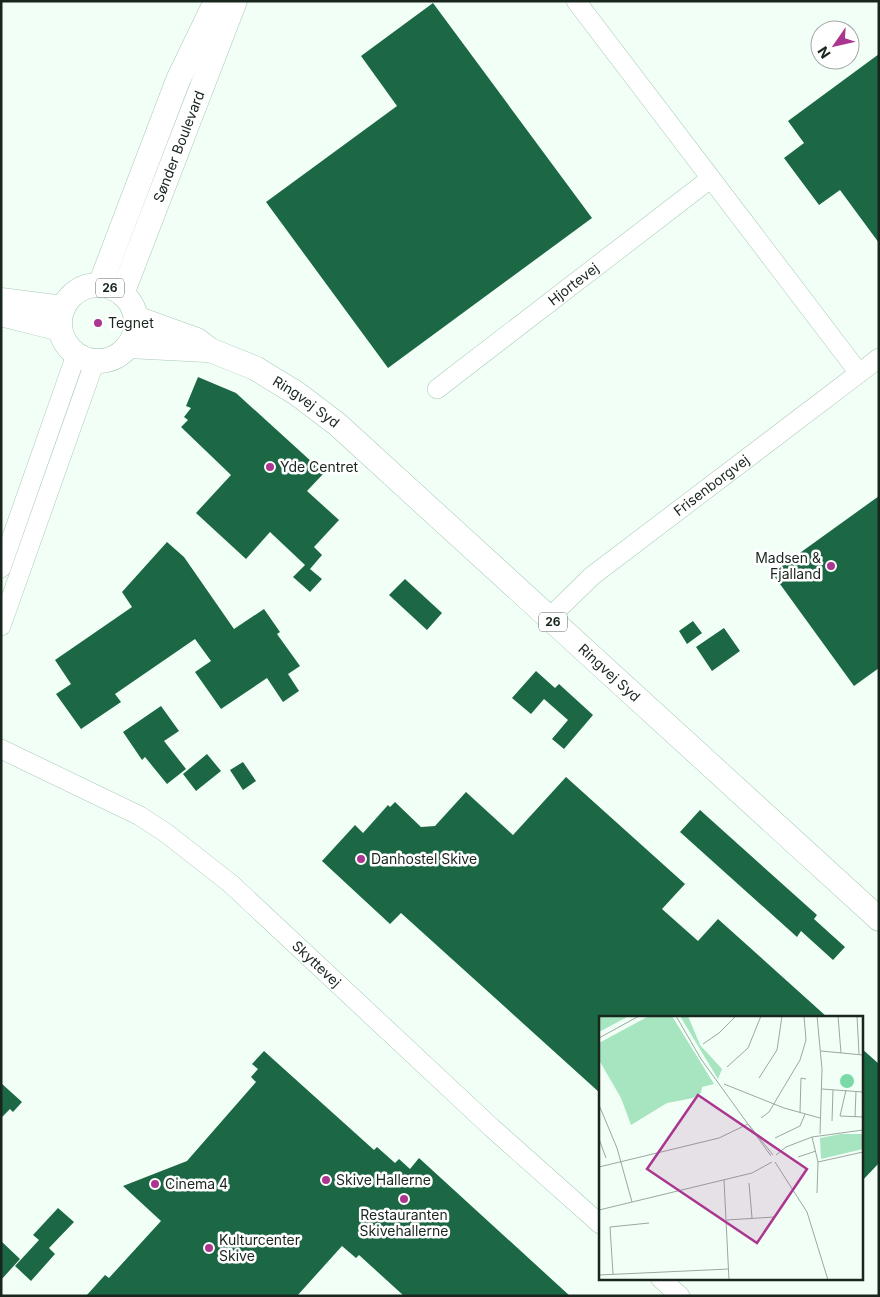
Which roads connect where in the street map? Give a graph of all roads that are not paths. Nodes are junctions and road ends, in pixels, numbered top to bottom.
1 (216, 1) edge
2 (235, 1) edge
3 (576, 1) edge
4 (710, 179) junction
5 (100, 285) junction
6 (122, 294) junction
7 (1, 300) edge
8 (1, 314) edge
9 (61, 318) junction
10 (136, 318) junction
11 (128, 346) junction
12 (210, 350) junction
13 (86, 358) junction
14 (879, 358) edge
15 (859, 373) junction
16 (437, 389) dead end
17 (1, 568) edge
18 (549, 618) junction
19 (1, 626) edge
20 (1, 749) edge
21 (879, 919) edge
22 (599, 1223) edge
23 (662, 1280) edge
24 (680, 1296) edge

1 - 5 main road, Sønder Boulevard
2 - 6 main road, Sønder Boulevard
3 - 4 street
4 - 15 street
4 - 16 street, Hjortevej
5 - 6 main road, 26
5 - 9 main road, 26
6 - 10 main road, 26
7 - 9 main road
8 - 9 main road
9 - 13 main road
10 - 11 main road
10 - 12 main road, Ringvej Syd / 26
11 - 12 main road, Ringvej Syd / 26
11 - 13 main road
12 - 18 main road, Ringvej Syd / 26
13 - 17 street
13 - 19 street
14 - 15 street, Frisenborgvej
15 - 18 street, Frisenborgvej
18 - 21 main road, Ringvej Syd / 26
20 - 22 street, Skyttevej
23 - 24 street

